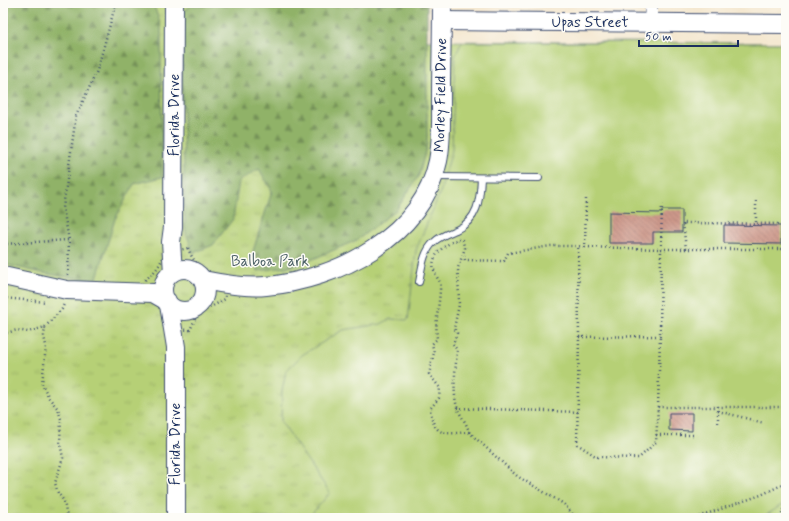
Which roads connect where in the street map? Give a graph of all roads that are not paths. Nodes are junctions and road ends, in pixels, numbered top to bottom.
1 (174, 3) edge
2 (442, 3) edge
3 (651, 3) edge
4 (442, 21) junction
5 (651, 22) junction
6 (786, 24) edge
7 (433, 177) junction
8 (481, 178) junction
9 (539, 178) dead end
10 (173, 227) junction
11 (3, 276) edge
12 (170, 276) junction
13 (198, 276) junction
14 (419, 282) dead end
15 (244, 286) junction
16 (128, 291) junction
17 (168, 303) junction
18 (197, 305) junction
19 (176, 347) junction
20 (176, 518) edge

1 - 10 street, Florida Drive
2 - 4 street, Morley Field Drive
3 - 5 street
4 - 5 street, Upas Street
4 - 7 street, Morley Field Drive
5 - 6 street, Upas Street
7 - 8 lane
7 - 15 street, Morley Field Drive
8 - 9 lane
8 - 14 lane
10 - 12 street, Florida Drive
10 - 13 street, Florida Drive
11 - 16 street
12 - 13 street
12 - 16 street
12 - 17 street
13 - 15 street, Morley Field Drive
13 - 18 street
15 - 18 street, Morley Field Drive
16 - 17 street
17 - 18 street
17 - 19 street, Florida Drive
18 - 19 street, Florida Drive
19 - 20 street, Florida Drive

